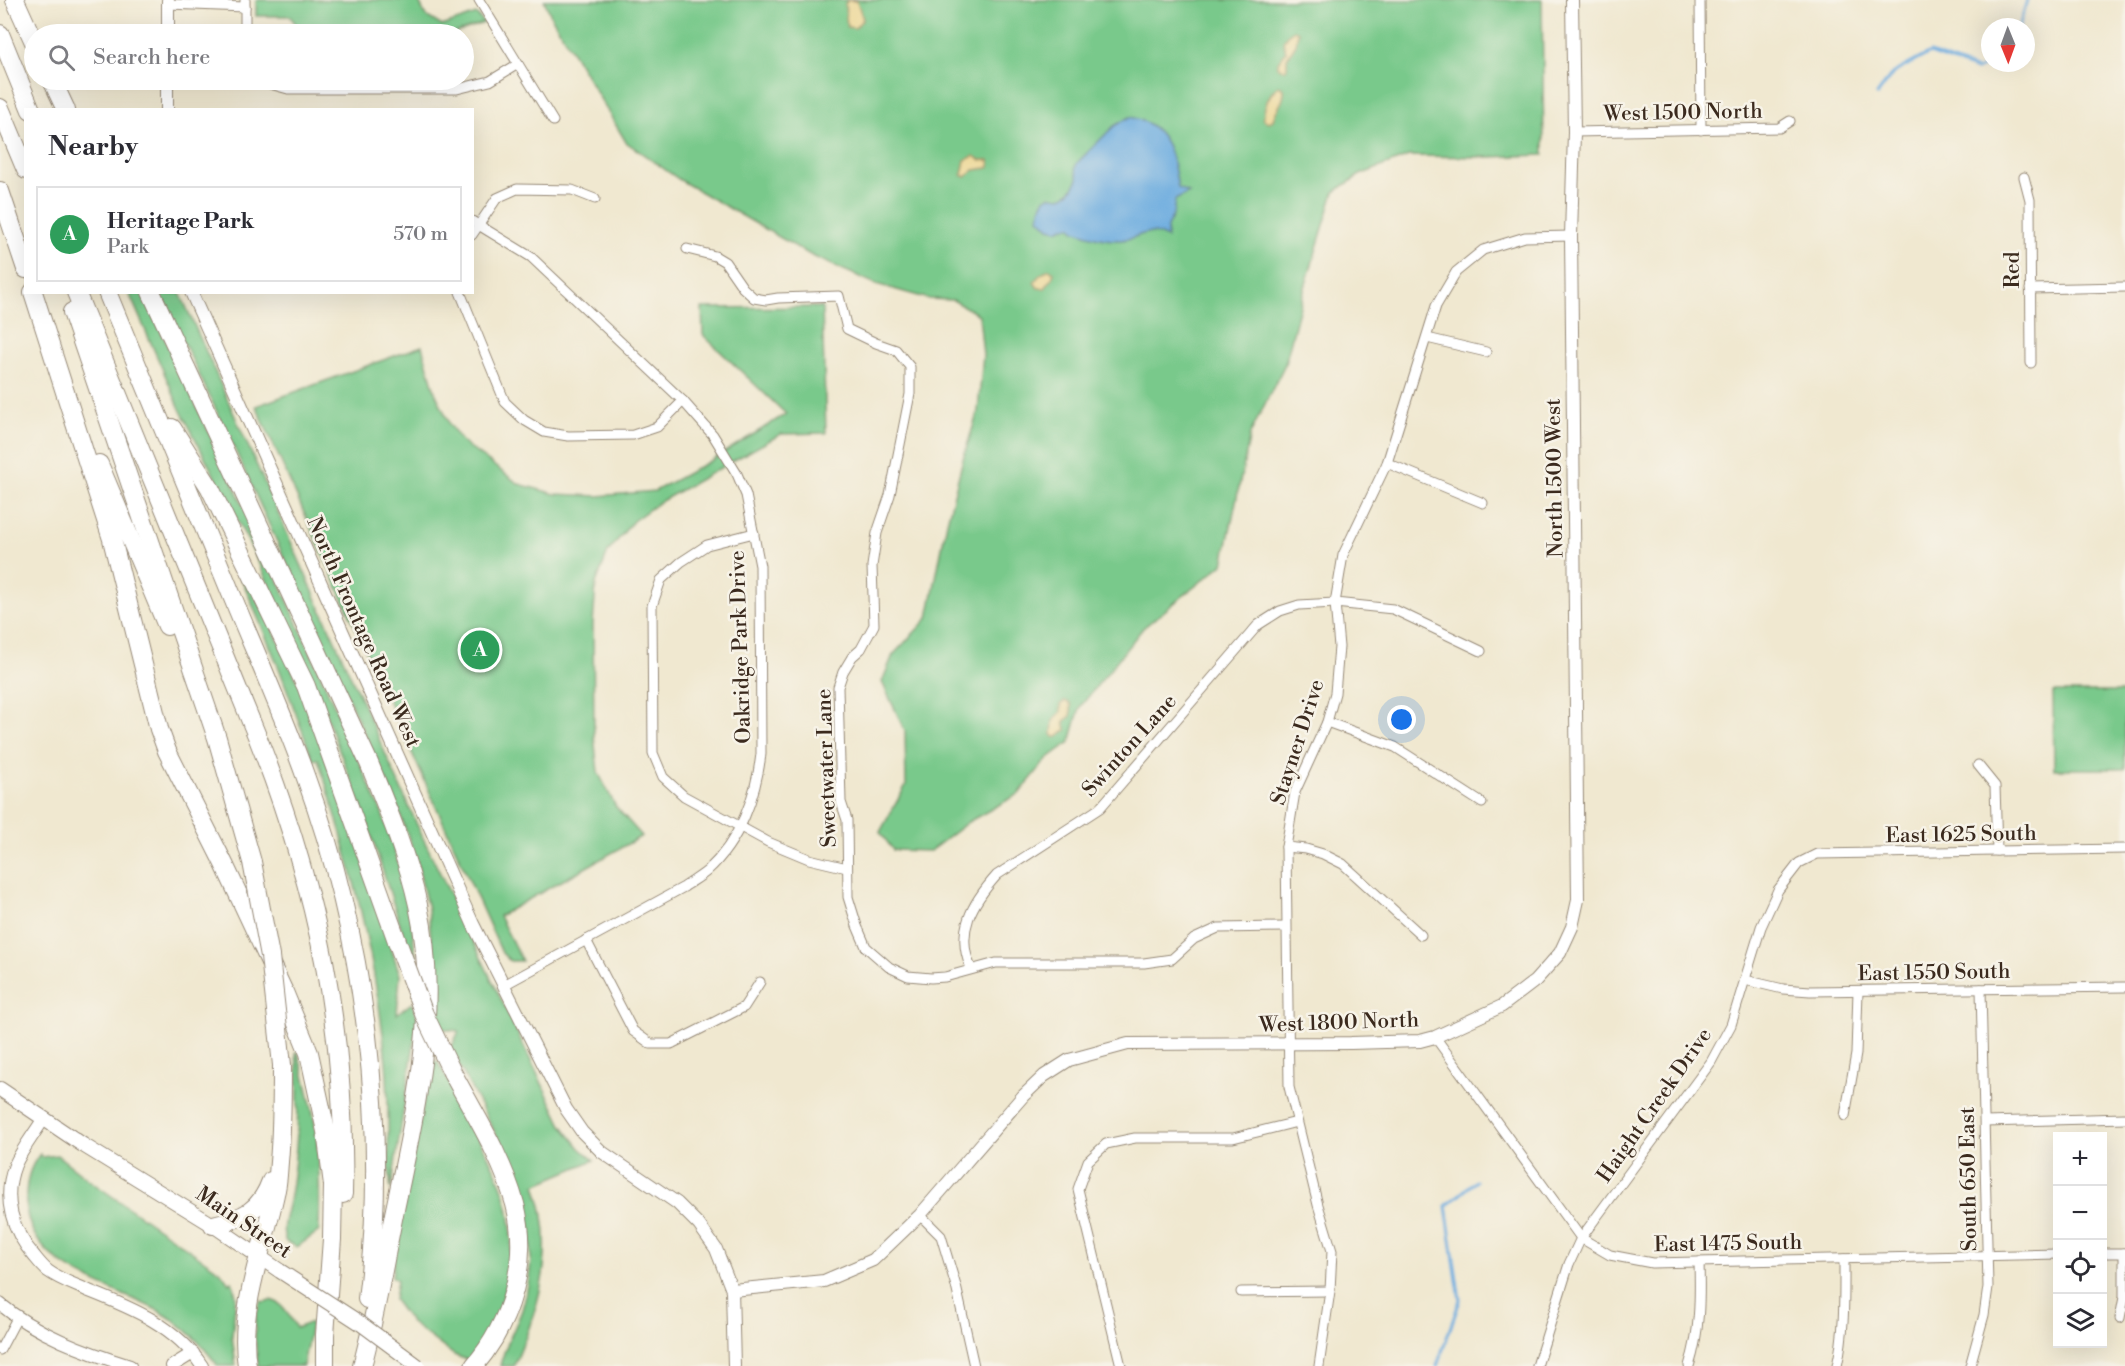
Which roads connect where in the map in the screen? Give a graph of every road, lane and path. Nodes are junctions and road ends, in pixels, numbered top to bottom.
1 (15, 0) edge
2 (479, 0) edge
3 (1572, 0) edge
4 (1700, 0) edge
5 (168, 2) edge
6 (244, 3) edge
7 (26, 24) edge
8 (168, 24) edge
9 (244, 24) edge
10 (0, 34) edge
11 (518, 64) junction
12 (474, 85) edge
13 (57, 90) edge
14 (167, 90) edge
15 (0, 108) edge
16 (30, 108) edge
17 (65, 108) edge
18 (167, 108) edge
19 (553, 121) dead end
20 (1790, 121) dead end
21 (1701, 130) junction
22 (1574, 132) junction
23 (24, 165) edge
24 (2024, 177) dead end
25 (0, 191) edge
26 (595, 199) dead end
27 (476, 222) edge
28 (1571, 236) junction
29 (687, 249) dead end
30 (24, 263) edge
31 (2125, 287) edge
32 (2030, 289) junction
33 (34, 294) edge
34 (68, 294) edge
35 (76, 294) edge
36 (108, 294) edge
37 (152, 294) edge
38 (192, 294) edge
39 (461, 294) edge
40 (1427, 338) junction
41 (1486, 352) dead end
42 (2031, 363) dead end
43 (145, 384) junction
44 (66, 394) junction
45 (683, 401) junction
46 (1387, 463) junction
47 (1483, 503) dead end
48 (754, 533) junction
49 (1335, 603) junction
50 (1481, 651) dead end
51 (1327, 722) junction
52 (222, 758) junction
53 (1978, 765) dead end
54 (1482, 803) dead end
55 (741, 826) junction
56 (1286, 847) junction
57 (2125, 849) edge
58 (1997, 851) junction
59 (1798, 863) joint
60 (848, 868) junction
61 (1286, 927) junction
62 (1421, 935) dead end
63 (586, 940) junction
64 (1560, 953) joint
65 (971, 969) junction
66 (1745, 980) junction
67 (760, 982) dead end
68 (504, 985) junction
69 (2125, 987) edge
70 (1981, 989) junction
71 (1858, 991) junction
72 (1435, 1037) junction
73 (1290, 1044) junction
74 (0, 1089) edge
75 (1845, 1116) dead end
76 (44, 1118) junction
77 (2125, 1118) edge
78 (1297, 1122) junction
79 (1985, 1122) junction
80 (279, 1160) junction
81 (920, 1215) junction
82 (213, 1225) junction
83 (1581, 1238) junction
84 (2107, 1253) edge
85 (2124, 1253) edge
86 (2053, 1254) edge
87 (259, 1256) junction
88 (1989, 1256) junction
89 (1844, 1259) junction
90 (1699, 1262) junction
91 (732, 1290) junction
92 (1330, 1291) junction
93 (1240, 1293) dead end
94 (0, 1304) edge
95 (507, 1312) junction
96 (17, 1318) junction
97 (2120, 1318) dead end
98 (0, 1350) edge
99 (193, 1353) junction
100 (130, 1366) edge
101 (172, 1366) edge
102 (202, 1366) edge
103 (247, 1366) edge
104 (326, 1366) edge
105 (360, 1366) edge
106 (418, 1366) edge
107 (474, 1366) edge
108 (494, 1366) edge
109 (734, 1366) edge
110 (974, 1366) edge
111 (1121, 1366) edge
112 (1319, 1366) edge
113 (1537, 1366) edge
114 (1689, 1366) edge
115 (1837, 1366) edge
116 (1970, 1366) edge

1 - 7 highway
2 - 11 street
3 - 22 street, North 1500 West
4 - 21 street
5 - 6 street
5 - 8 street
6 - 9 street
10 - 16 highway
11 - 12 street
11 - 19 street
13 - 17 highway
14 - 18 street
15 - 23 highway
20 - 21 street, West 1500 North
21 - 22 street, West 1500 North
22 - 28 street, North 1500 West
24 - 32 street, Red
25 - 30 highway
26 - 27 street
27 - 45 street, Oakridge Park Drive
28 - 40 street, Stayner Drive
28 - 64 street, North 1500 West
29 - 60 street, Sweetwater Lane
31 - 32 street
32 - 42 street, Red
33 - 44 highway
34 - 52 highway
35 - 104 highway
36 - 43 highway
37 - 105 highway
38 - 68 street, North Frontage Road West
39 - 45 street
40 - 41 street
40 - 46 street, Stayner Drive
43 - 95 highway, bridge
43 - 105 highway
44 - 52 highway
44 - 104 highway
45 - 48 street, Oakridge Park Drive
46 - 47 street
46 - 49 street, Stayner Drive
48 - 55 street, Oakridge Park Drive
48 - 55 street
49 - 50 street, Swinton Lane
49 - 51 street, Stayner Drive
49 - 65 street, Swinton Lane
51 - 54 street
51 - 56 street, Stayner Drive
52 - 80 highway, bridge
53 - 58 street
55 - 60 street
55 - 63 street, Oakridge Park Drive
56 - 61 street, Stayner Drive
56 - 62 street
57 - 58 street, East 1625 South
58 - 59 street, East 1625 South
59 - 66 street, Haight Creek Drive
60 - 65 street, Sweetwater Lane
61 - 65 street, Sweetwater Lane
61 - 73 street, Stayner Drive
63 - 67 street
63 - 68 street, Oakridge Park Drive
64 - 72 street, West 1800 North
66 - 71 street, East 1550 South
66 - 83 street, Haight Creek Drive
68 - 91 street, North Frontage Road West
69 - 70 street, East 1550 South
70 - 71 street, East 1550 South
70 - 79 street, South 650 East
71 - 75 street
72 - 73 street, West 1800 North
72 - 83 street, East 1475 South
73 - 78 street, Stayner Drive
73 - 81 street, West 1800 North
74 - 76 main road, Main Street
76 - 82 main road, Main Street
76 - 99 street
77 - 79 street
78 - 92 street, Stayner Drive
78 - 111 street
79 - 88 street, South 650 East
80 - 82 highway
80 - 87 highway
81 - 91 street, West 1800 North
81 - 110 street
82 - 87 main road, Main Street
83 - 90 street, East 1475 South
83 - 113 street, Haight Creek Drive
84 - 85 street
85 - 97 street
86 - 88 street, East 1475 South
87 - 103 highway
87 - 106 main road, Main Street, bridge
88 - 89 street, East 1475 South
88 - 116 street, South 650 East
89 - 90 street, East 1475 South
89 - 115 street
90 - 114 street
91 - 109 street, North Frontage Road West
92 - 93 street
92 - 112 street, Stayner Drive
94 - 96 street
95 - 107 highway
95 - 108 highway
96 - 98 street
96 - 100 street
99 - 101 street
99 - 102 street

